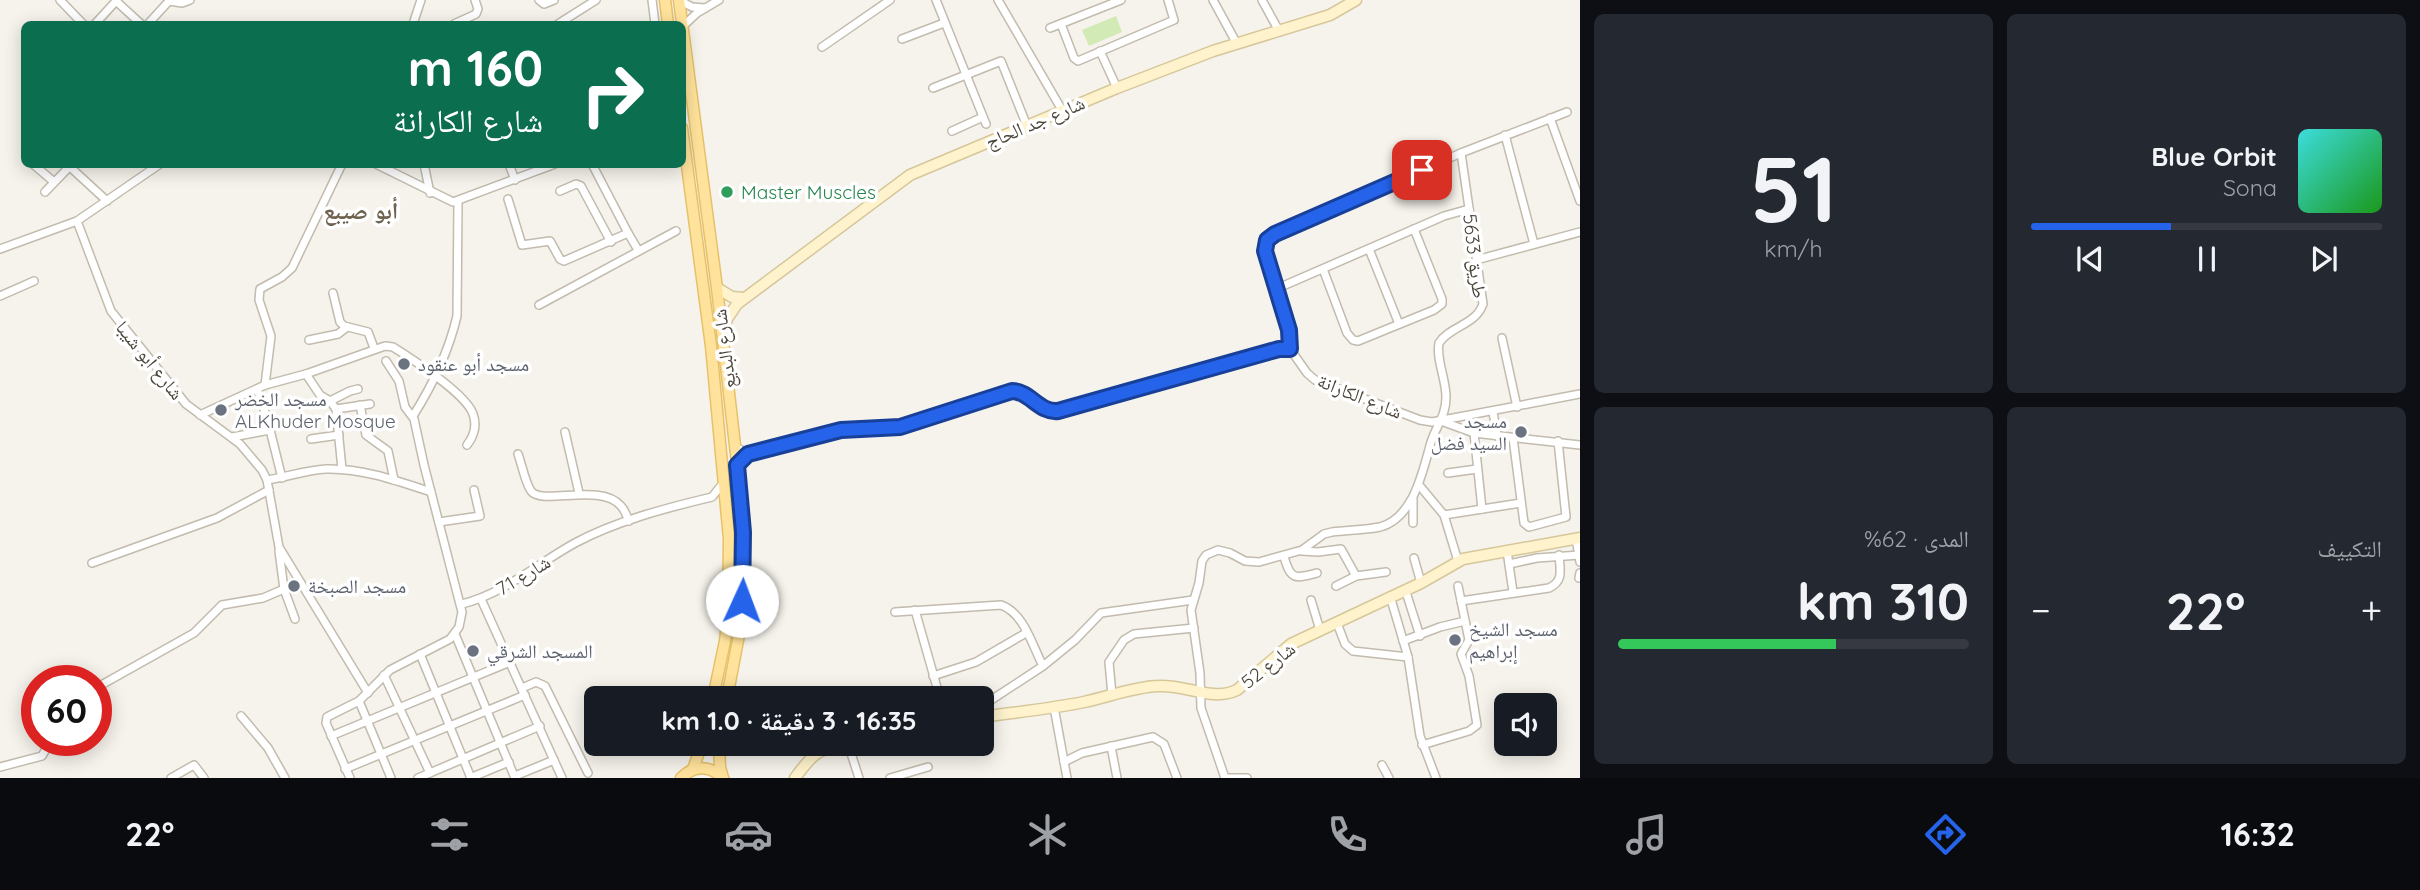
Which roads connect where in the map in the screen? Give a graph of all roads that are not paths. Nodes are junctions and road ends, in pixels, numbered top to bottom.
1 (190, 0) edge
2 (421, 0) edge
3 (475, 0) edge
4 (539, 0) edge
5 (554, 0) edge
6 (596, 0) edge
7 (652, 0) edge
8 (665, 0) edge
9 (679, 0) edge
10 (719, 0) edge
11 (936, 0) edge
12 (998, 0) edge
13 (1121, 0) edge
14 (1168, 0) edge
15 (1213, 0) edge
16 (1262, 0) edge
17 (61, 1) edge
18 (117, 1) edge
19 (168, 1) edge
20 (886, 1) edge
21 (1354, 1) edge
22 (584, 3) edge
23 (706, 8) junction
24 (80, 21) edge
25 (98, 21) edge
26 (138, 21) edge
27 (151, 21) edge
28 (414, 21) edge
29 (461, 21) edge
30 (562, 21) edge
31 (655, 21) edge
32 (668, 21) edge
33 (682, 21) edge
34 (944, 23) junction
35 (686, 24) edge
36 (1061, 24) junction
37 (1050, 28) dead end
38 (1279, 31) junction
39 (902, 40) dead end
40 (1237, 44) junction
41 (822, 47) dead end
42 (686, 49) edge
43 (1100, 51) junction
44 (965, 74) junction
45 (933, 88) dead end
46 (1117, 88) junction
47 (1062, 110) junction
48 (1567, 112) dead end
49 (1550, 118) junction
50 (1027, 126) junction
51 (952, 131) dead end
52 (1505, 135) junction
53 (1461, 153) junction
54 (686, 154) edge
55 (38, 168) edge
56 (67, 168) edge
57 (73, 168) edge
58 (144, 168) edge
59 (154, 168) edge
60 (340, 168) edge
61 (383, 168) edge
62 (425, 168) edge
63 (510, 168) edge
64 (545, 168) edge
65 (595, 168) edge
66 (149, 172) junction
67 (515, 180) junction
68 (54, 182) junction
69 (560, 191) dead end
70 (45, 192) dead end
71 (430, 193) junction
72 (508, 199) dead end
73 (107, 201) junction
74 (1580, 201) edge
75 (458, 202) junction
76 (1469, 209) junction
77 (77, 221) junction
78 (1414, 229) junction
79 (676, 231) dead end
80 (1580, 232) edge
81 (628, 233) junction
82 (611, 242) junction
83 (1534, 244) junction
84 (0, 249) edge
85 (1369, 249) junction
86 (638, 250) junction
87 (1476, 260) junction
88 (1323, 270) junction
89 (34, 281) dead end
90 (717, 288) junction
91 (1276, 289) junction
92 (332, 293) dead end
93 (0, 296) edge
94 (744, 298) junction
95 (539, 305) dead end
96 (1399, 324) junction
97 (347, 327) junction
98 (722, 336) junction
99 (1502, 338) dead end
100 (309, 340) dead end
101 (374, 348) junction
102 (1290, 349) junction
103 (386, 361) dead end
104 (306, 374) junction
105 (435, 376) junction
106 (261, 387) junction
107 (358, 390) dead end
108 (1580, 394) edge
109 (330, 401) junction
110 (370, 404) dead end
111 (360, 405) junction
112 (1517, 407) junction
113 (336, 409) junction
114 (1493, 412) junction
115 (200, 415) junction
116 (413, 416) junction
117 (1441, 421) junction
118 (270, 430) junction
119 (565, 432) dead end
120 (1474, 433) junction
121 (339, 435) junction
122 (1497, 436) junction
123 (232, 438) junction
124 (1513, 438) junction
125 (312, 439) dead end
126 (1558, 441) junction
127 (467, 445) dead end
128 (1580, 445) edge
129 (735, 447) junction
130 (752, 451) junction
131 (518, 454) dead end
132 (737, 465) junction
133 (342, 469) junction
134 (1477, 469) junction
135 (1448, 473) dead end
136 (282, 478) junction
137 (394, 480) junction
138 (267, 481) junction
139 (724, 481) junction
140 (1419, 485) junction
141 (269, 490) junction
142 (474, 490) dead end
143 (431, 492) junction
144 (579, 494) junction
145 (712, 497) junction
146 (1413, 498) junction
147 (1521, 503) junction
148 (727, 507) junction
149 (1482, 509) junction
150 (1444, 515) junction
151 (629, 521) junction
152 (439, 522) junction
153 (1413, 523) dead end
154 (1578, 538) edge
155 (279, 547) junction
156 (1302, 551) junction
157 (1507, 551) junction
158 (1559, 555) junction
159 (1580, 555) edge
160 (1284, 557) junction
161 (1414, 558) dead end
162 (1458, 561) junction
163 (1580, 562) edge
164 (92, 563) dead end
165 (1509, 564) junction
166 (1386, 572) dead end
167 (1317, 573) dead end
168 (1356, 576) junction
169 (1421, 583) junction
170 (1336, 586) dead end
171 (1458, 586) dead end
172 (284, 589) junction
173 (1405, 589) junction
174 (1513, 592) junction
175 (1390, 596) junction
176 (481, 599) junction
177 (1194, 600) junction
178 (1311, 600) dead end
179 (1461, 601) junction
180 (462, 604) junction
181 (915, 610) junction
182 (895, 612) dead end
183 (296, 619) dead end
184 (1465, 621) junction
185 (1337, 623) junction
186 (1194, 628) junction
187 (1320, 630) junction
188 (1026, 633) junction
189 (455, 635) junction
190 (1420, 636) junction
191 (1404, 641) junction
192 (420, 654) junction
193 (1408, 657) junction
194 (510, 662) junction
195 (1043, 666) junction
196 (384, 675) junction
197 (933, 676) junction
198 (473, 677) junction
199 (112, 679) edge
200 (715, 686) edge
201 (729, 686) edge
202 (936, 686) edge
203 (524, 691) junction
204 (1200, 691) junction
205 (436, 692) junction
206 (368, 693) junction
207 (1112, 695) junction
208 (994, 698) edge
209 (359, 701) junction
210 (1054, 707) junction
211 (399, 708) junction
212 (488, 710) junction
213 (994, 715) edge
214 (241, 716) dead end
215 (367, 721) junction
216 (450, 725) junction
217 (540, 726) junction
218 (331, 736) junction
219 (414, 740) junction
220 (501, 742) junction
221 (1111, 746) junction
222 (1422, 746) junction
223 (381, 753) junction
224 (43, 756) edge
225 (698, 756) edge
226 (719, 756) edge
227 (812, 756) edge
228 (851, 756) edge
229 (463, 758) junction
230 (554, 760) junction
231 (509, 762) junction
232 (1064, 762) junction
233 (1382, 765) dead end
234 (0, 767) edge
235 (928, 767) dead end
236 (345, 769) junction
237 (693, 769) junction
238 (430, 773) junction
239 (588, 773) dead end
240 (910, 775) edge
241 (515, 777) edge
242 (171, 778) edge
243 (204, 778) edge
244 (285, 778) edge
245 (349, 778) edge
246 (391, 778) edge
247 (418, 778) edge
248 (471, 778) edge
249 (562, 778) edge
250 (681, 778) edge
251 (723, 778) edge
252 (795, 778) edge
253 (859, 778) edge
254 (890, 778) edge
255 (1067, 778) edge
256 (1117, 778) edge
257 (1177, 778) edge
258 (1225, 778) edge
259 (1247, 778) edge
260 (1389, 778) edge
261 (1436, 778) edge

1 - 19 street
2 - 28 street
3 - 29 street
4 - 5 street
6 - 22 street
7 - 31 street
8 - 32 main road
9 - 23 street
9 - 33 main road, شارع البديع
10 - 23 street
11 - 34 street
12 - 47 street
13 - 36 street
14 - 43 street
15 - 40 street
16 - 38 street
17 - 24 street
18 - 25 street
18 - 26 street
19 - 27 street
20 - 41 street
21 - 38 street, شارع جد الحاج
22 - 30 street
23 - 35 street
34 - 39 street
34 - 44 street
36 - 37 street
36 - 43 street
38 - 40 street, شارع جد الحاج
40 - 46 street, شارع جد الحاج
42 - 90 main road, شارع البديع
43 - 46 street
44 - 45 street
44 - 50 street
44 - 51 street
46 - 47 street, شارع جد الحاج
47 - 50 street, شارع جد الحاج
48 - 49 street
49 - 52 street
49 - 74 street
50 - 94 street, شارع جد الحاج
52 - 53 street
52 - 83 street
53 - 76 street, طريق 5633
53 - 91 street
54 - 139 main road, شارع البديع
55 - 68 street
56 - 68 street
57 - 73 street
58 - 66 street
59 - 66 street
60 - 106 street
61 - 71 street
62 - 71 street
63 - 67 street
64 - 67 street
65 - 81 street
66 - 73 street
67 - 75 street
68 - 70 street
69 - 82 street
71 - 75 street
72 - 82 street
73 - 77 street
75 - 105 street
76 - 78 street
76 - 87 street, طريق 5633
77 - 84 street
77 - 115 street, شارع أبو شيبا
78 - 85 street
78 - 96 street
79 - 86 street
80 - 83 street
81 - 82 street
81 - 86 street
83 - 87 street
85 - 88 street
85 - 96 street
86 - 95 street
87 - 117 street, طريق 5633
88 - 91 street
88 - 96 street
89 - 93 street
90 - 94 street
90 - 98 main road, شارع البديع
91 - 102 street
92 - 97 street
94 - 98 street, شارع جد الحاج
97 - 100 street
97 - 101 street
98 - 129 main road, شارع البديع
99 - 112 street
101 - 104 street
101 - 105 street
102 - 117 street, شارع الكارانة
102 - 130 street
103 - 116 street
104 - 106 street
104 - 109 street
105 - 116 street
105 - 127 street
106 - 115 street
106 - 118 street
107 - 109 street
108 - 112 street
109 - 113 street
110 - 111 street
111 - 113 street
111 - 137 street
112 - 114 street
113 - 121 street
114 - 117 street
114 - 122 street
115 - 123 street, شارع أبو شيبا
116 - 143 street
117 - 120 street, شارع الكارانة
117 - 140 street
118 - 123 street
118 - 136 street
119 - 144 street
120 - 122 street, شارع الكارانة
120 - 134 street
121 - 125 street
121 - 133 street
122 - 124 street, شارع الكارانة
123 - 138 street, شارع أبو شيبا
124 - 126 street, شارع الكارانة
124 - 147 street
126 - 128 street, شارع الكارانة
126 - 147 street
129 - 130 street
129 - 132 main road, شارع البديع
130 - 132 street
131 - 144 street
132 - 201 main road, شارع البديع
133 - 136 street
133 - 137 street
134 - 135 street
134 - 149 street
136 - 138 street
137 - 143 street
138 - 141 street
139 - 145 street
139 - 148 main road, شارع البديع
140 - 146 street
140 - 150 street
141 - 155 street
141 - 164 street
142 - 152 street
143 - 152 street
144 - 151 street
145 - 148 street
145 - 151 street, شارع 71
146 - 153 street
146 - 156 street
147 - 149 street
148 - 200 main road, شارع البديع
149 - 150 street
150 - 162 street
151 - 176 street, شارع 71
152 - 180 street
154 - 157 street, شارع 52
154 - 159 street
155 - 172 street
155 - 206 street
156 - 160 street
156 - 168 street
157 - 162 street, شارع 52
157 - 165 street
158 - 159 street
158 - 165 street
158 - 174 street
159 - 163 street
160 - 167 street
160 - 177 street
161 - 169 street
162 - 169 street, شارع 52
165 - 174 street
166 - 168 street
168 - 170 street
169 - 173 street, شارع 52
171 - 179 street
172 - 183 street
172 - 199 street
173 - 175 street, شارع 52
173 - 190 street
174 - 179 street
175 - 185 street, شارع 52
175 - 191 street
176 - 180 street, شارع 71
176 - 194 street
177 - 186 street
177 - 195 street
178 - 187 street
179 - 184 street
180 - 189 street
181 - 182 street
181 - 188 street
181 - 197 street
184 - 190 street
184 - 222 street
185 - 187 street, شارع 52
185 - 193 street
186 - 204 street
186 - 207 street
187 - 204 street, شارع 52
188 - 195 street
188 - 197 street
189 - 192 street
189 - 198 street
190 - 191 street
191 - 193 street
192 - 196 street
192 - 205 street
193 - 222 street
194 - 198 street
194 - 203 street
195 - 208 street
196 - 206 street
196 - 211 street
197 - 202 street
198 - 205 street
198 - 212 street
203 - 212 street
203 - 217 street
203 - 239 street
204 - 207 street, شارع 52
204 - 258 street
205 - 211 street
205 - 216 street
206 - 209 street
207 - 210 street, شارع 52
209 - 215 street
209 - 218 street
210 - 213 street, شارع 52
210 - 232 street
211 - 215 street
211 - 219 street
212 - 216 street
212 - 220 street
214 - 244 street
215 - 218 street
215 - 223 street
216 - 219 street
216 - 229 street
217 - 220 street
217 - 230 street
218 - 236 street
219 - 223 street
219 - 238 street
220 - 229 street
220 - 231 street
221 - 232 street
221 - 256 street
221 - 257 street
222 - 261 street
223 - 236 street
223 - 246 street
224 - 234 street
225 - 237 main road
226 - 251 main road
227 - 252 street
228 - 253 street
229 - 238 street
229 - 248 street
230 - 241 street
230 - 249 street
231 - 241 street
231 - 248 street
232 - 255 street
233 - 260 street
235 - 240 street
236 - 245 street
237 - 250 main road
237 - 251 main road
238 - 247 street
240 - 254 street
242 - 243 street
258 - 259 street

